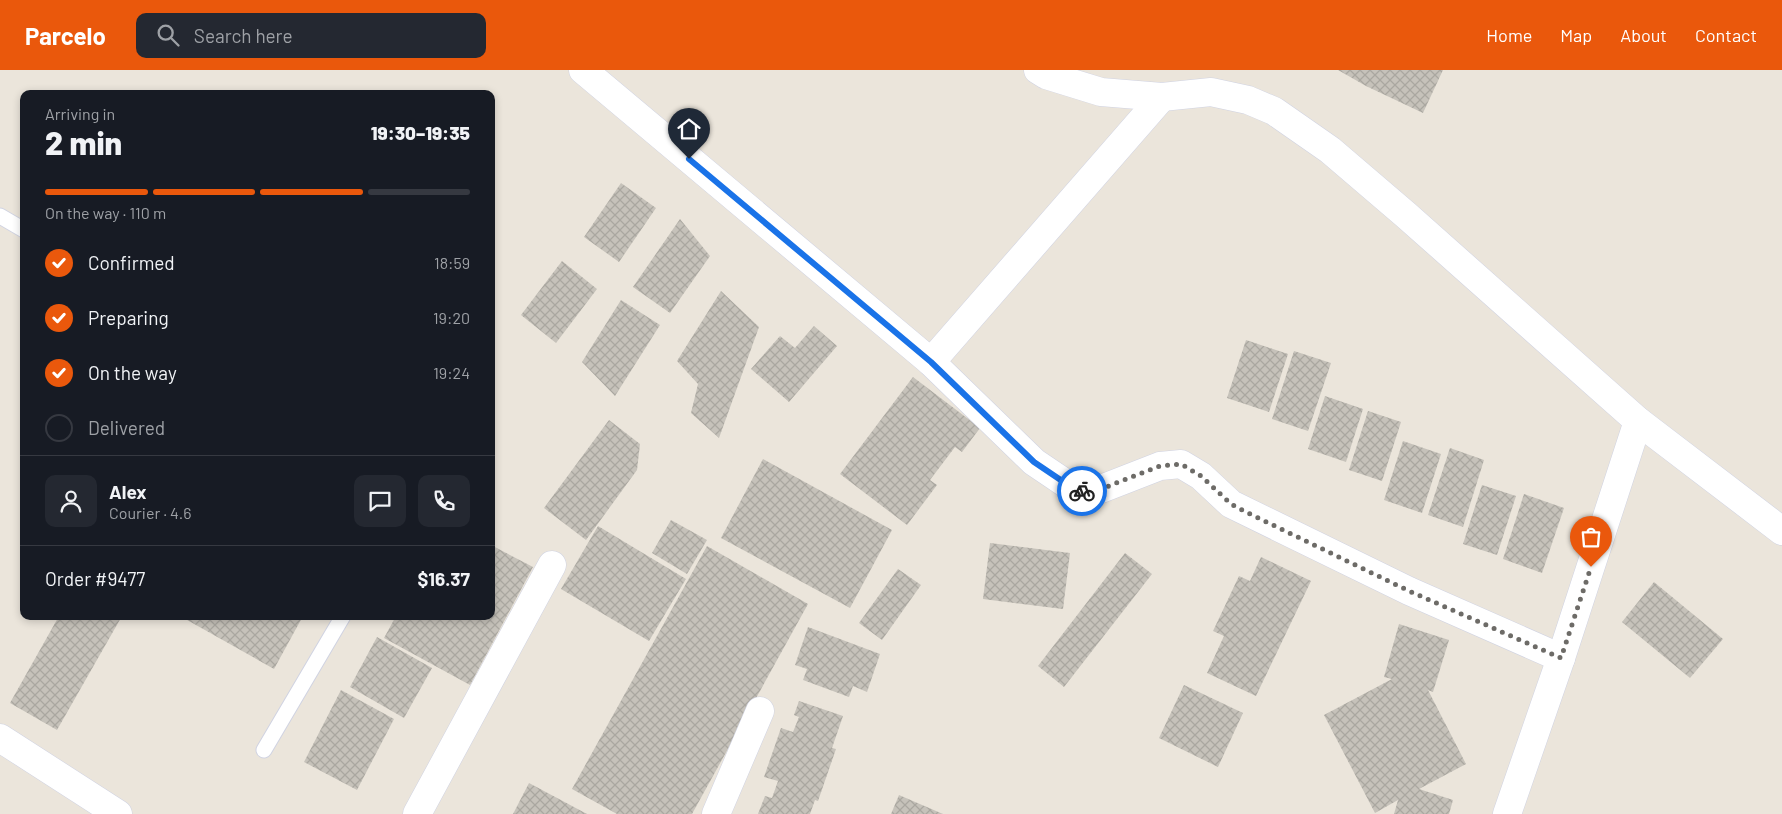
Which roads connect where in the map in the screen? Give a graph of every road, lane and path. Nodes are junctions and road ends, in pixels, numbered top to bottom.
1 (583, 70) edge
2 (1038, 70) edge
3 (1162, 97) junction
4 (0, 216) edge
5 (20, 228) edge
6 (931, 362) junction
7 (1638, 421) junction
8 (1782, 531) edge
9 (552, 565) dead end
10 (341, 620) edge
11 (1561, 658) junction
12 (760, 711) dead end
13 (0, 738) edge
14 (264, 750) dead end
15 (118, 814) edge
16 (417, 814) edge
17 (716, 814) edge
18 (1507, 814) edge

1 - 6 street
2 - 3 street
3 - 6 street
3 - 7 street
4 - 5 lane
6 - 11 street
7 - 8 street
7 - 11 street
9 - 16 street
10 - 14 lane
11 - 18 street
12 - 17 street
13 - 15 street

